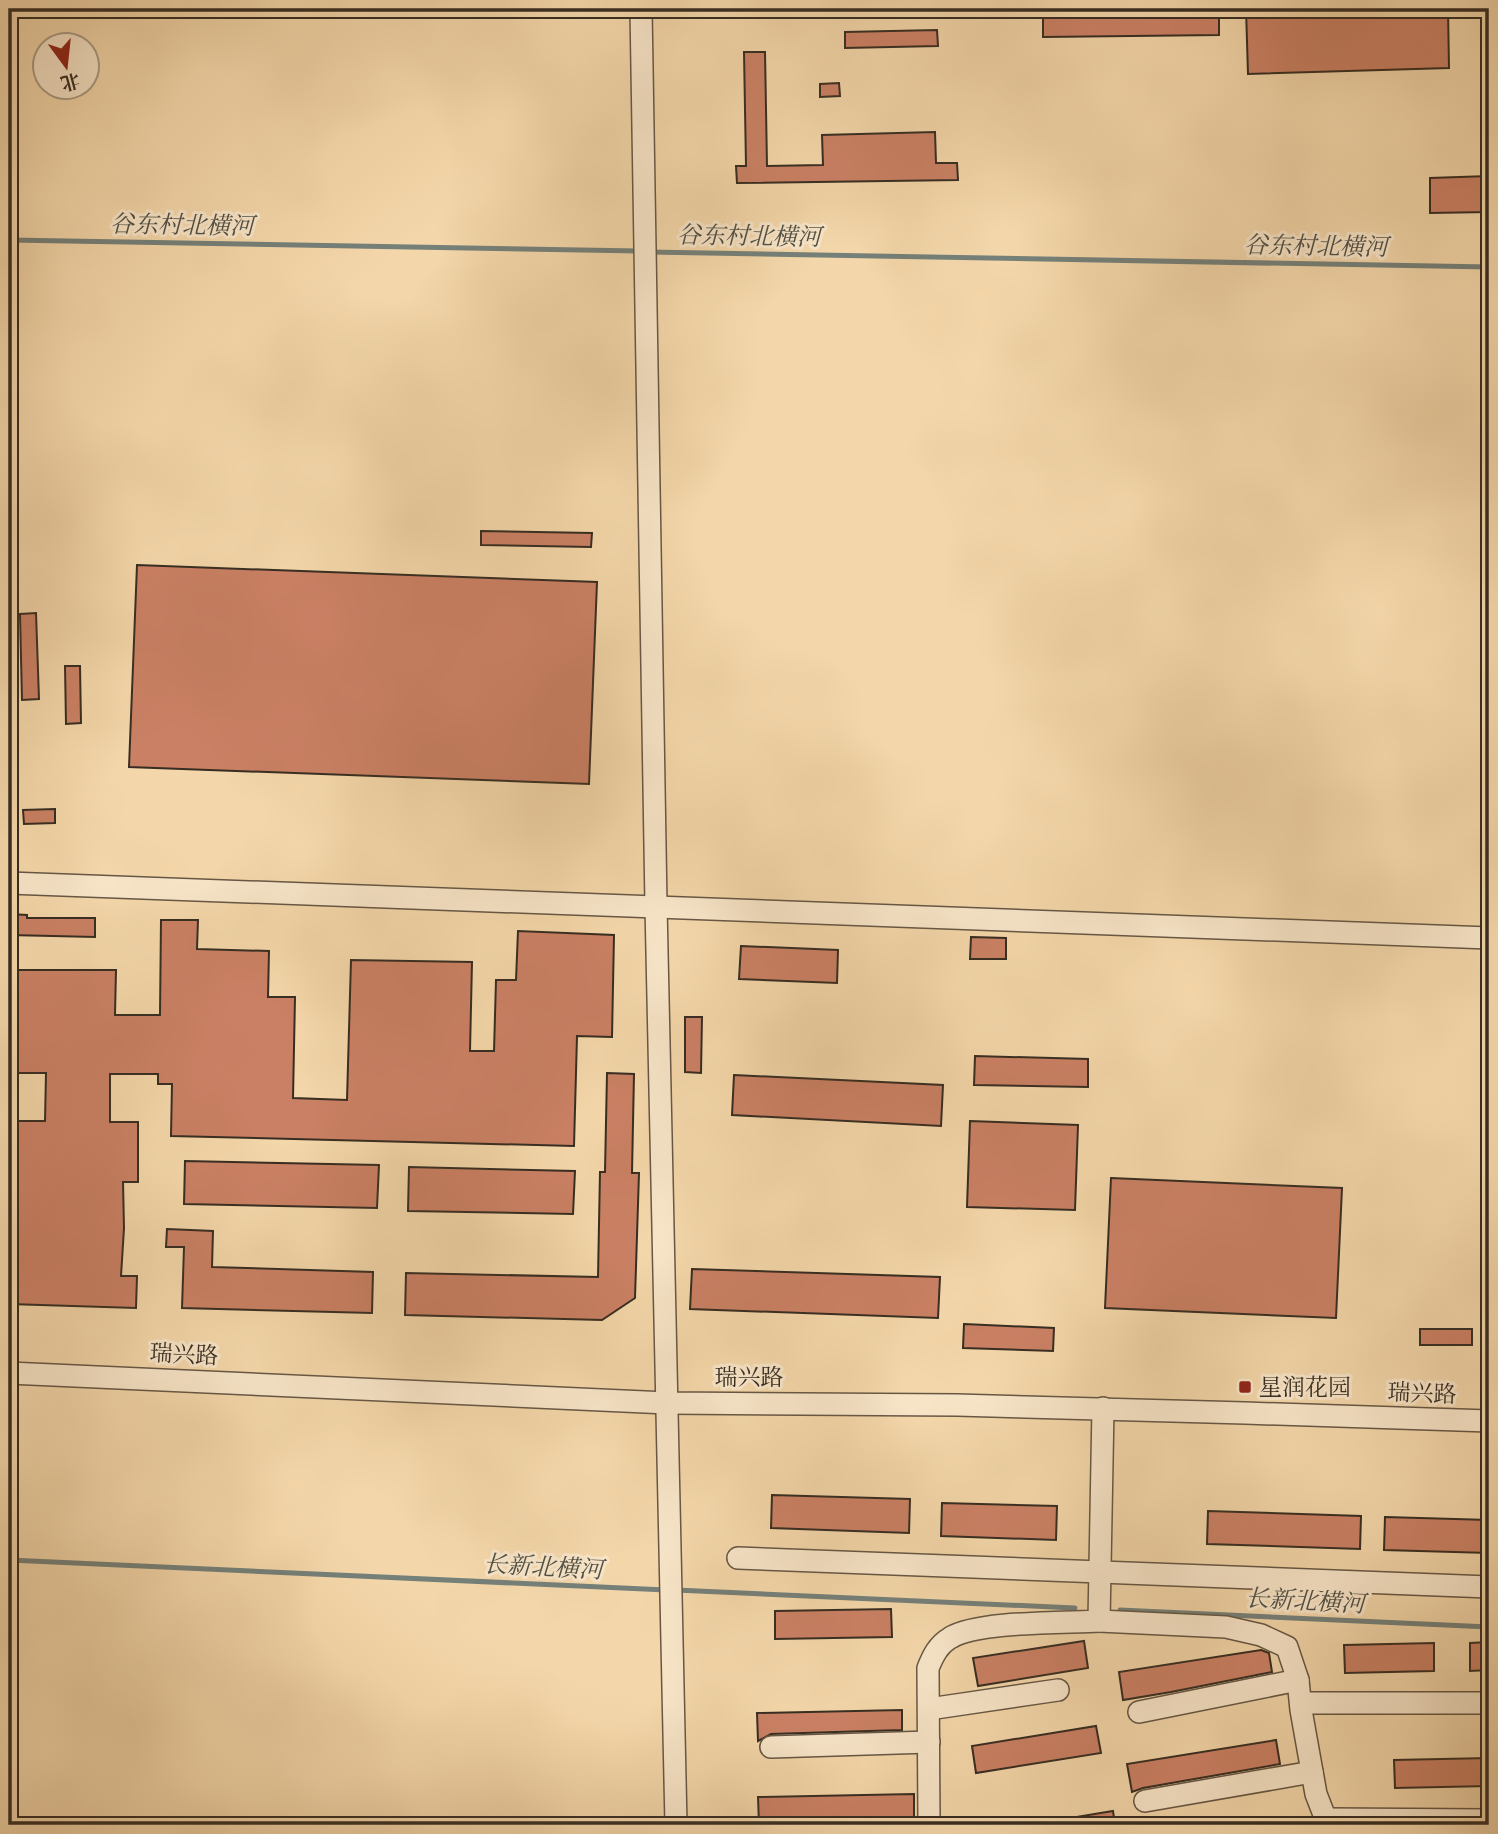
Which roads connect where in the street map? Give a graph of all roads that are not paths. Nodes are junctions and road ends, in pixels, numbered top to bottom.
1 (641, 9) edge
2 (9, 883) edge
3 (656, 906) junction
4 (1489, 938) edge
5 (9, 1373) edge
6 (667, 1403) junction
7 (1103, 1408) junction
8 (1489, 1422) edge
9 (738, 1558) dead end
10 (1099, 1573) junction
11 (1489, 1587) edge
12 (1099, 1621) junction
13 (1298, 1680) junction
14 (1058, 1690) dead end
15 (1301, 1703) junction
16 (1489, 1703) edge
17 (929, 1709) junction
18 (1139, 1712) dead end
19 (929, 1742) junction
20 (771, 1747) dead end
21 (1312, 1772) junction
22 (1145, 1801) dead end
23 (1489, 1820) edge
24 (1327, 1822) edge
25 (676, 1825) edge
26 (929, 1825) edge

1 - 3 street
2 - 3 street
3 - 4 street
3 - 6 street
5 - 6 street, 瑞兴路
6 - 7 street, 瑞兴路
6 - 25 street
7 - 8 street, 瑞兴路
7 - 10 street
9 - 10 street
10 - 11 street
10 - 12 street
12 - 13 street
12 - 17 street
13 - 15 street
13 - 18 street
14 - 17 street
15 - 16 street
15 - 21 street
17 - 19 street
19 - 20 street
19 - 26 street
21 - 22 street
21 - 24 street
23 - 24 street

